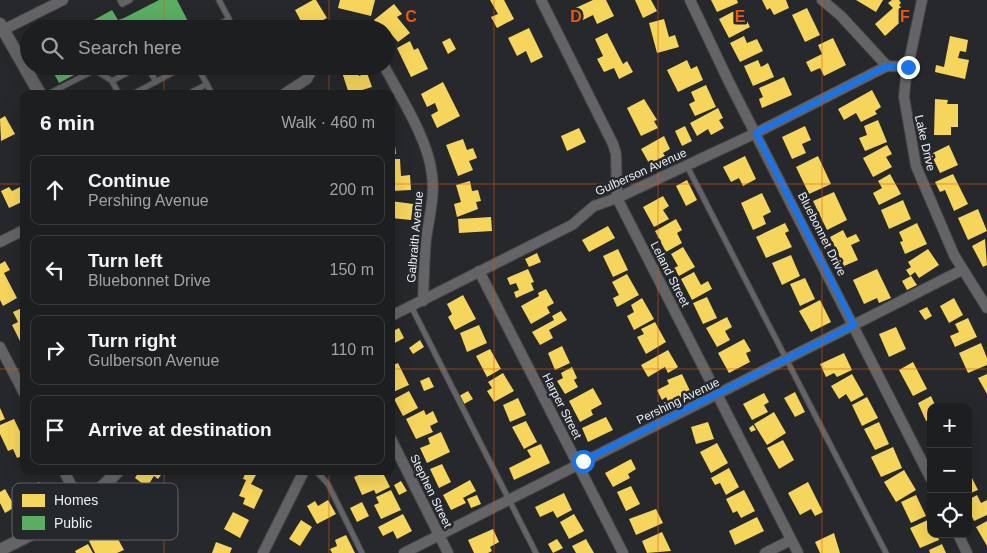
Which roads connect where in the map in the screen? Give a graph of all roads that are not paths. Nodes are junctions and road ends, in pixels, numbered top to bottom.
1 (63, 0) edge
2 (120, 0) edge
3 (130, 0) edge
4 (219, 0) edge
5 (541, 0) edge
6 (690, 0) edge
7 (822, 0) edge
8 (922, 0) edge
9 (227, 20) edge
10 (2, 27) edge
11 (20, 59) edge
12 (887, 66) junction
13 (908, 67) junction
14 (29, 75) edge
15 (85, 75) edge
16 (103, 75) edge
17 (123, 75) edge
18 (152, 75) edge
19 (169, 75) edge
20 (202, 75) edge
21 (309, 75) edge
22 (389, 75) edge
23 (112, 81) junction
24 (156, 82) junction
25 (207, 84) junction
26 (38, 90) edge
27 (56, 90) edge
28 (117, 90) edge
29 (141, 90) edge
30 (196, 90) edge
31 (210, 90) edge
32 (290, 90) edge
33 (756, 133) junction
34 (687, 165) junction
35 (617, 198) junction
36 (20, 232) edge
37 (0, 242) edge
38 (962, 270) junction
39 (479, 271) junction
40 (423, 301) junction
41 (412, 306) junction
42 (987, 308) edge
43 (395, 314) edge
44 (854, 325) junction
45 (0, 347) edge
46 (787, 360) junction
47 (20, 385) edge
48 (718, 395) junction
49 (395, 447) edge
50 (578, 464) junction
51 (927, 471) edge
52 (302, 475) edge
53 (320, 475) edge
54 (509, 499) junction
55 (439, 535) junction
56 (960, 538) edge
57 (20, 540) edge
58 (791, 540) junction
59 (0, 550) edge
60 (263, 553) edge
61 (362, 553) edge
62 (404, 553) edge
63 (448, 553) edge
64 (536, 553) edge
65 (623, 553) edge
66 (765, 553) edge
67 (798, 553) edge
68 (886, 553) edge
69 (967, 553) edge

1 - 10 street
2 - 3 lane
4 - 9 lane
5 - 35 street, Leland Street
6 - 33 street, Bluebonnet Drive
7 - 12 street
8 - 13 street, Lake Drive
10 - 11 street
12 - 13 street, Gulberson Avenue
12 - 33 street, Gulberson Avenue
13 - 38 street, Lake Drive
14 - 26 street
15 - 27 lane
16 - 23 lane
17 - 23 lane
18 - 24 lane
19 - 24 lane
20 - 25 lane
21 - 32 street
22 - 40 street, Galbraith Avenue
23 - 28 lane
24 - 29 lane
25 - 30 lane
25 - 31 lane
33 - 34 street, Gulberson Avenue
33 - 44 street, Bluebonnet Drive
34 - 35 street, Gulberson Avenue
34 - 46 lane
35 - 39 street, Gulberson Avenue
35 - 48 street, Leland Street
36 - 37 street
38 - 42 street, Lake Drive
38 - 44 street, Pershing Avenue
39 - 40 street, Gulberson Avenue
39 - 50 street, Harper Street
40 - 41 street, Gulberson Avenue
41 - 43 street, Gulberson Avenue
41 - 54 lane
44 - 46 street, Pershing Avenue
44 - 51 street, Bluebonnet Drive
45 - 47 street
46 - 48 street, Pershing Avenue
46 - 68 lane
48 - 50 street, Pershing Avenue
48 - 58 street, Leland Street
49 - 55 street, Stephen Street
50 - 54 street, Pershing Avenue
50 - 65 street, Harper Street
52 - 60 street
53 - 61 lane
54 - 55 street, Pershing Avenue
54 - 64 lane
55 - 62 street, Pershing Avenue
55 - 63 street, Stephen Street
56 - 69 street
57 - 59 street
58 - 66 street
58 - 67 street, Leland Street

